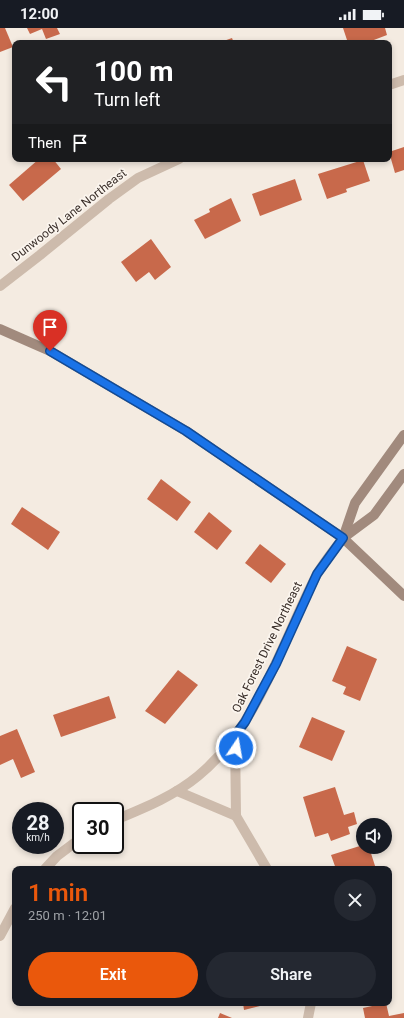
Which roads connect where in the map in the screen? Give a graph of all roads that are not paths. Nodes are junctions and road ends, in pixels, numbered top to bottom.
1 (404, 80) edge
2 (392, 84) edge
3 (173, 162) edge
4 (0, 286) edge
5 (0, 329) edge
6 (404, 435) edge
7 (404, 474) edge
8 (343, 538) junction
9 (404, 596) edge
10 (236, 734) junction
11 (177, 791) junction
12 (124, 816) edge
13 (236, 816) junction
14 (72, 845) edge
15 (48, 866) edge
16 (265, 866) edge
17 (12, 914) edge
18 (0, 936) edge
19 (310, 1006) edge
20 (308, 1018) edge

1 - 2 street
3 - 4 street, Dunwoody Lane Northeast
5 - 8 main road
6 - 8 main road
7 - 8 main road
8 - 9 main road
8 - 10 street, Oak Forest Drive Northeast
10 - 11 street, Oak Forest Drive Northeast
10 - 13 street
11 - 12 street, Oak Forest Drive Northeast
11 - 13 street
13 - 16 street
14 - 15 street
17 - 18 street
19 - 20 street

